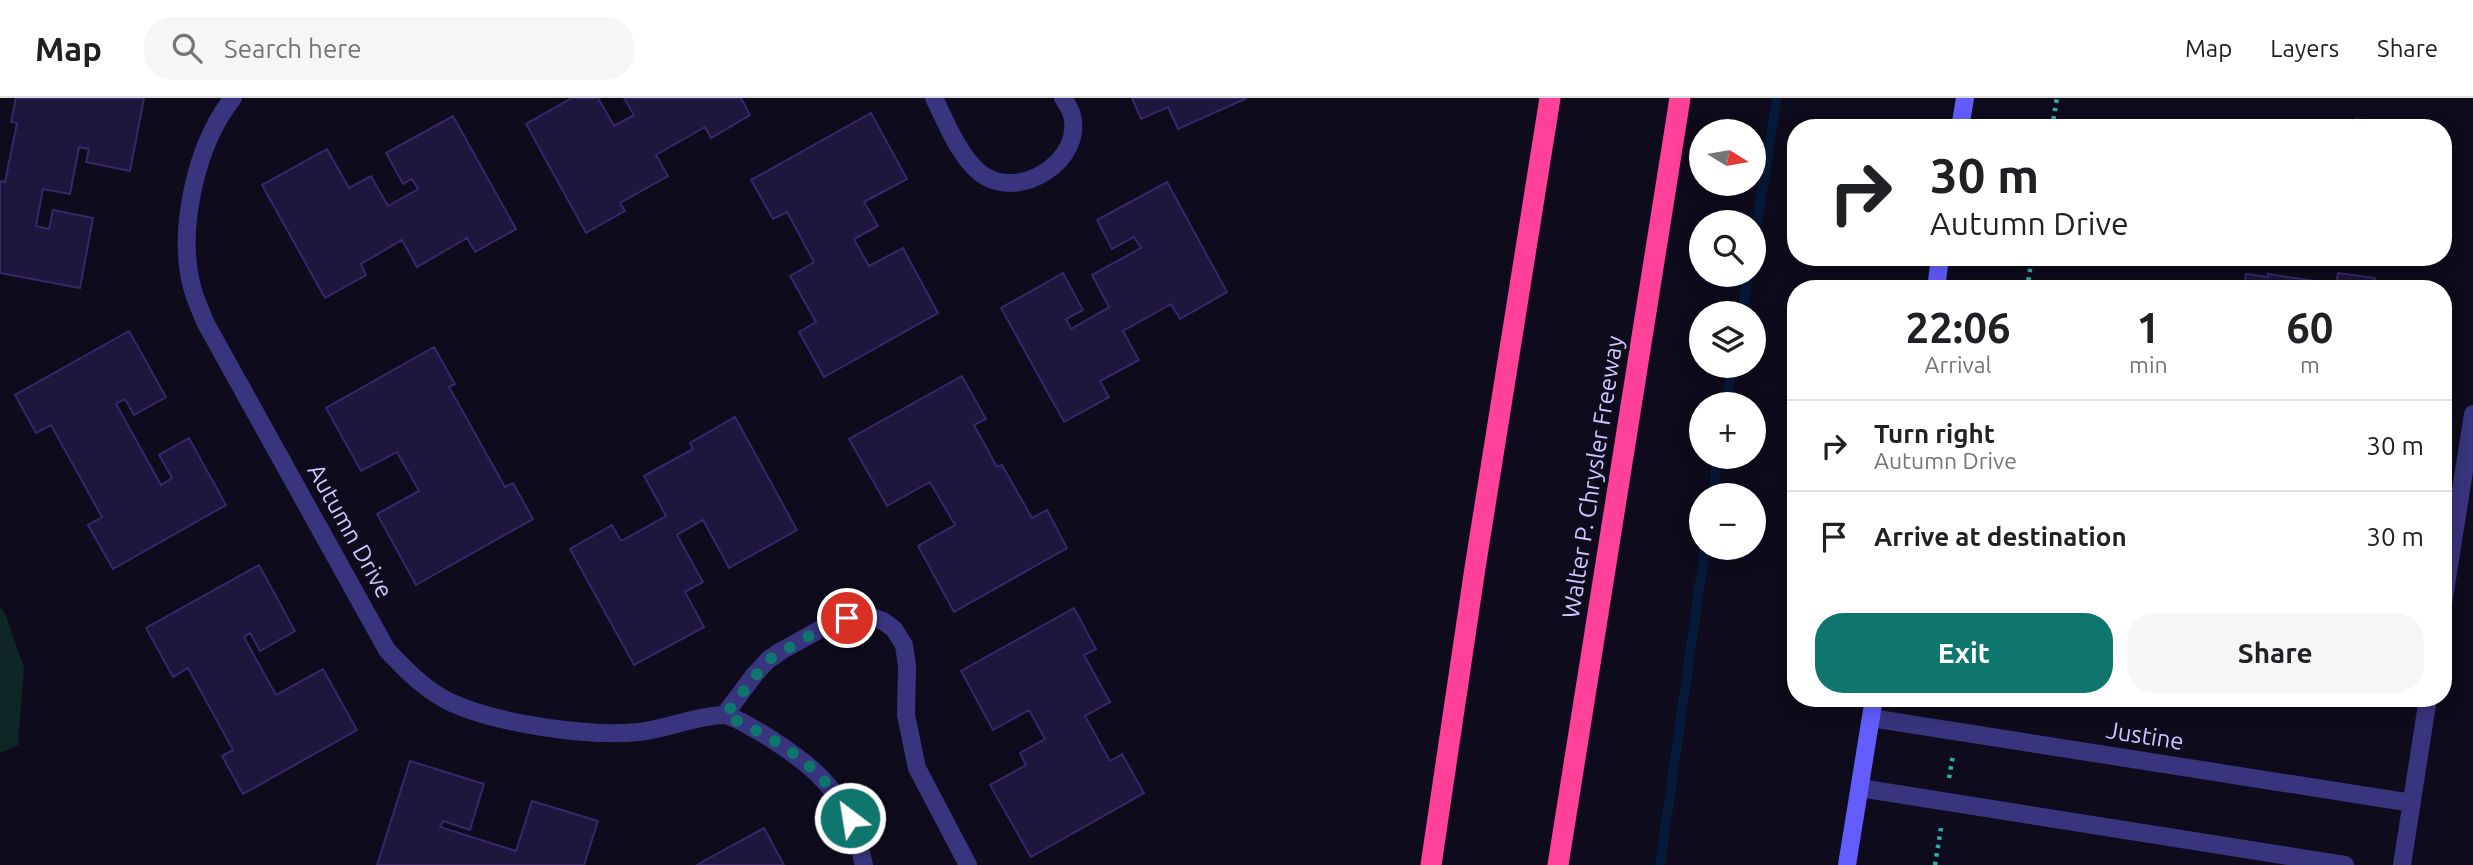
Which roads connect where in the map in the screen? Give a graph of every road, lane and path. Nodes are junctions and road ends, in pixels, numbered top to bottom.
1 (934, 98) edge
2 (1063, 98) edge
3 (1550, 98) edge
4 (1680, 98) edge
5 (1965, 98) edge
6 (2057, 98) edge
7 (230, 99) edge
8 (1962, 119) edge
9 (2054, 119) edge
10 (2473, 414) edge
11 (2452, 547) edge
12 (1873, 707) edge
13 (2427, 707) edge
14 (725, 715) junction
15 (1871, 718) junction
16 (1954, 749) dead end
17 (1948, 783) dead end
18 (1860, 788) junction
19 (2412, 803) junction
20 (1942, 821) dead end
21 (864, 865) edge
22 (968, 865) edge
23 (1431, 865) edge
24 (1558, 865) edge
25 (1847, 865) edge
26 (1935, 865) edge
27 (2344, 865) edge
28 (2402, 865) edge

1 - 2 street
3 - 23 highway
4 - 24 highway, Walter P. Chrysler Freeway
5 - 8 main road
6 - 9 path
7 - 14 street, Autumn Drive
10 - 11 street
12 - 15 main road
13 - 19 street
14 - 21 street
14 - 22 street
15 - 18 main road
15 - 19 street, Justine
16 - 17 path
18 - 25 main road
18 - 27 street
19 - 28 street
20 - 26 path

